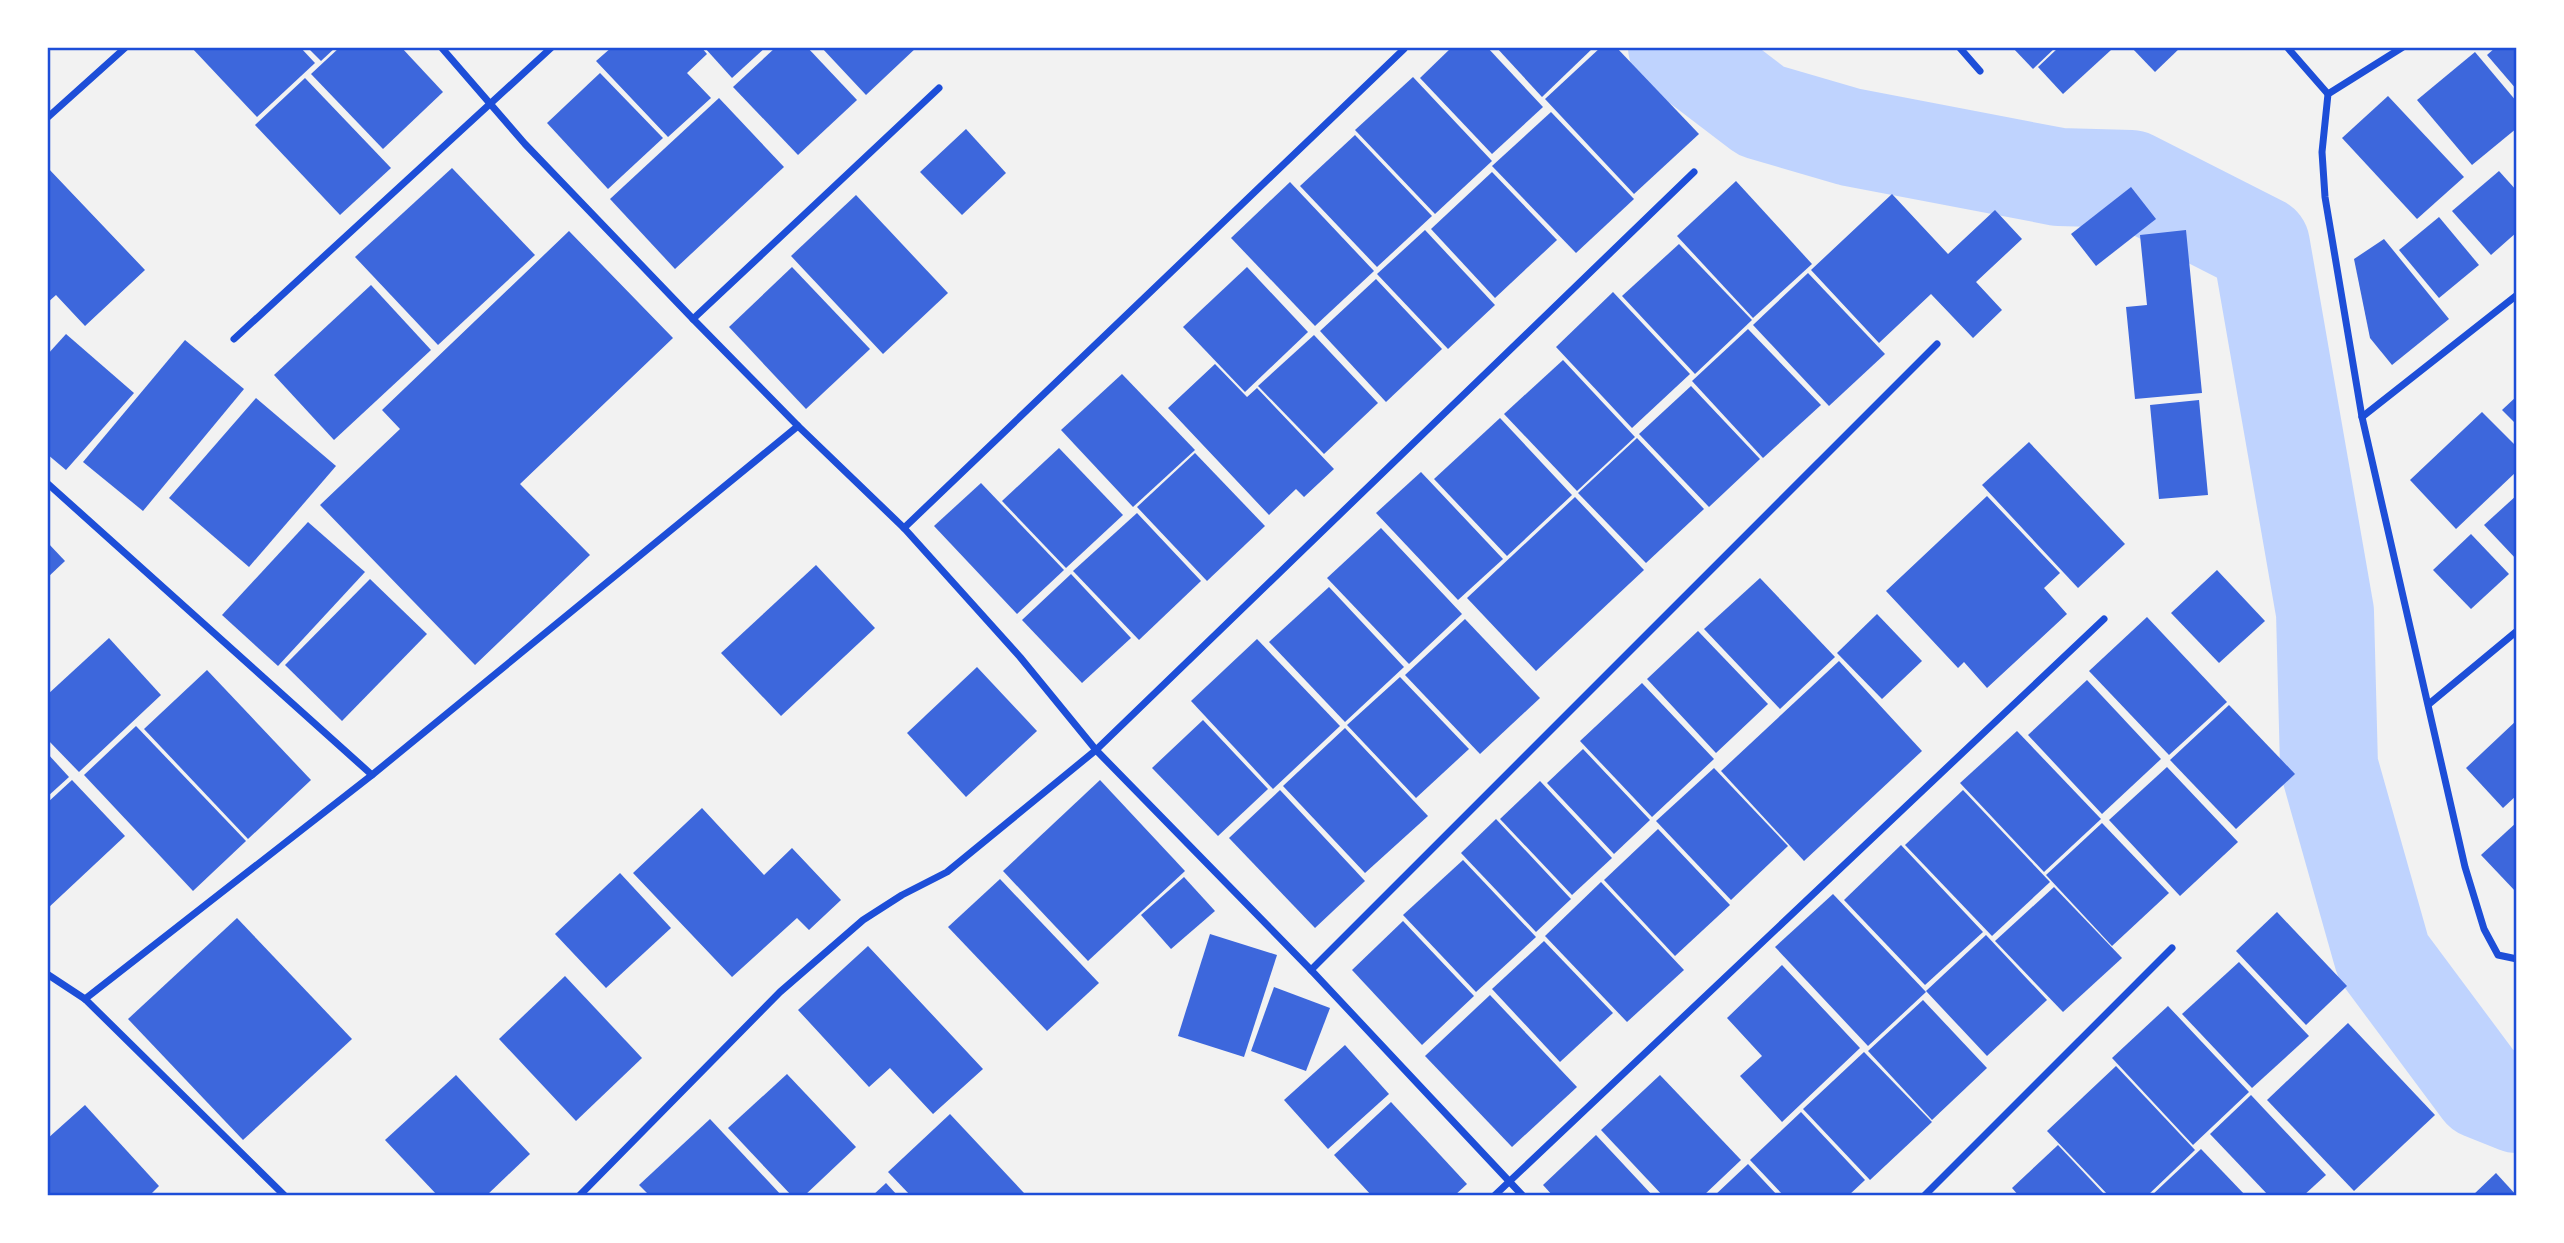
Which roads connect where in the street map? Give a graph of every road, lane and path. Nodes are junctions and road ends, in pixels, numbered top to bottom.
1 (126, 47) edge
2 (441, 47) edge
3 (552, 47) edge
4 (1959, 47) edge
5 (2287, 47) edge
6 (2403, 47) edge
7 (1404, 49) edge
8 (1980, 71) dead end
9 (939, 88) dead end
10 (2328, 94) junction
11 (490, 102) junction
12 (47, 118) edge
13 (1695, 172) dead end
14 (2517, 295) edge
15 (693, 318) junction
16 (234, 339) dead end
17 (1937, 344) dead end
18 (2362, 417) junction
19 (798, 426) junction
20 (47, 484) edge
21 (904, 528) junction
22 (2104, 619) dead end
23 (2517, 631) edge
24 (2429, 704) junction
25 (1096, 750) junction
26 (372, 775) junction
27 (2172, 948) dead end
28 (2517, 959) edge
29 (1311, 970) junction
30 (47, 974) edge
31 (85, 999) junction
32 (1509, 1182) junction
33 (285, 1196) edge
34 (579, 1196) edge
35 (1494, 1196) edge
36 (1523, 1196) edge
37 (1924, 1196) edge

1 - 12 street
2 - 11 street
3 - 11 street
4 - 8 street
5 - 10 street
6 - 10 street
7 - 21 street
9 - 15 street
10 - 18 street
11 - 15 street
11 - 16 street
13 - 25 street
14 - 18 street
15 - 19 street
17 - 29 street
18 - 24 street
19 - 21 street
19 - 26 street
20 - 26 street
21 - 25 street
22 - 32 street
23 - 24 street
24 - 28 street
25 - 29 street
25 - 34 street
26 - 31 street
27 - 37 street
29 - 32 street
30 - 31 street
31 - 33 street
32 - 35 street
32 - 36 street

